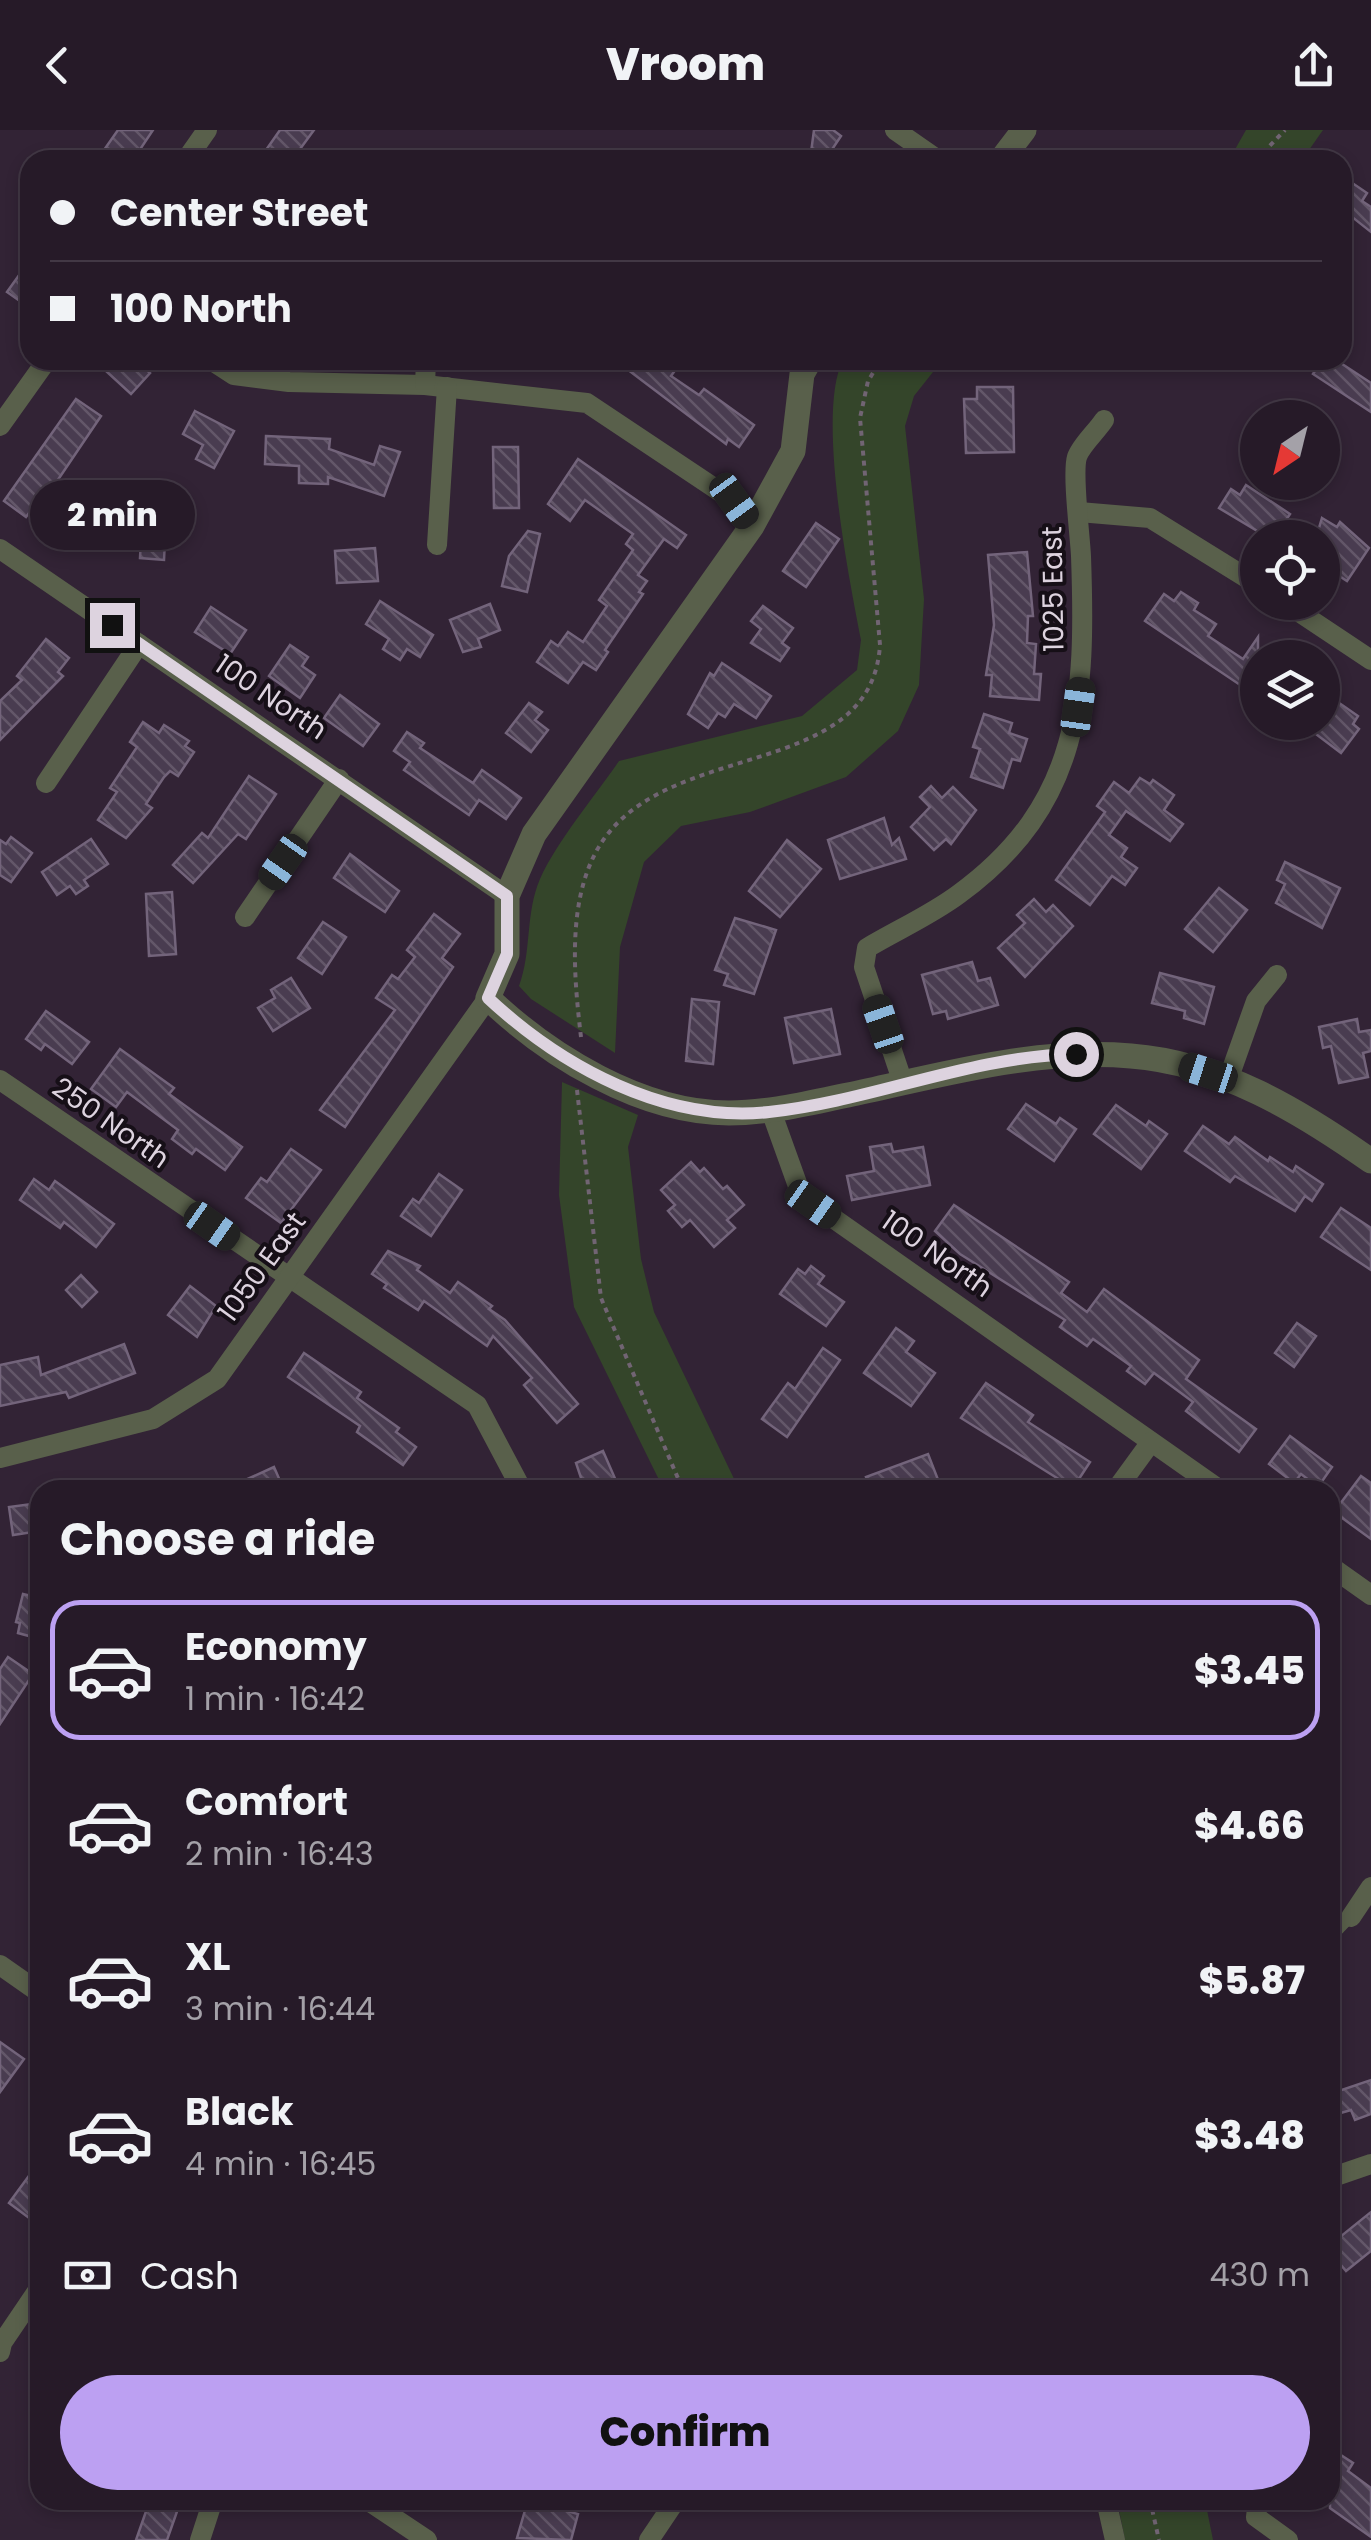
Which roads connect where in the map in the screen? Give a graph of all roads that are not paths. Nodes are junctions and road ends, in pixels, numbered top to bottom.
1 (895, 130) edge
2 (1024, 130) edge
3 (924, 150) edge
4 (1009, 150) edge
5 (39, 370) edge
6 (227, 370) edge
7 (426, 370) edge
8 (804, 370) edge
9 (425, 385) junction
10 (447, 388) junction
11 (1104, 420) dead end
12 (0, 426) edge
13 (1079, 512) junction
14 (752, 526) junction
15 (437, 545) dead end
16 (0, 549) edge
17 (1240, 573) edge
18 (1311, 620) edge
19 (139, 644) junction
20 (1371, 660) edge
21 (339, 780) junction
22 (46, 783) dead end
23 (507, 896) junction
24 (245, 917) dead end
25 (1277, 975) dead end
26 (488, 998) junction
27 (0, 1080) edge
28 (1228, 1080) junction
29 (903, 1083) junction
30 (771, 1112) junction
31 (1371, 1161) edge
32 (290, 1280) junction
33 (1151, 1442) junction
34 (0, 1458) edge
35 (517, 1480) edge
36 (1123, 1480) edge
37 (1206, 1480) edge
38 (1340, 1572) edge
39 (1370, 1592) edge
40 (1371, 1888) edge
41 (1351, 1917) joint
42 (1340, 1928) edge
43 (0, 1965) edge
44 (30, 1985) edge
45 (1371, 2164) edge
46 (1340, 2175) edge
47 (30, 2301) edge
48 (0, 2352) edge
49 (209, 2510) edge
50 (382, 2510) edge
51 (669, 2510) edge
52 (1108, 2510) edge
53 (1257, 2510) edge
54 (200, 2540) edge
55 (428, 2540) edge
56 (649, 2540) edge
57 (1115, 2540) edge
58 (1288, 2540) edge

1 - 3 street
2 - 4 street
5 - 12 street
6 - 9 street
7 - 9 street
8 - 14 street
9 - 10 street
10 - 14 street
10 - 15 street
11 - 13 street, 1025 East
13 - 17 street
13 - 29 street, 1025 East
14 - 23 street
16 - 19 street, 100 North
18 - 20 street
19 - 21 street, 100 North
19 - 22 street
21 - 23 street, 100 North
21 - 24 street
23 - 26 street
25 - 28 street
26 - 30 street
26 - 32 street, 1050 East
27 - 32 street, 250 North
28 - 29 street
28 - 31 street
29 - 30 street
30 - 33 street, 100 North
32 - 34 street, 1050 East
32 - 35 street, 250 North
33 - 36 street
33 - 37 street, 100 North
38 - 39 street
40 - 41 street
41 - 42 lane
43 - 44 street
45 - 46 street
47 - 48 street
49 - 54 street
50 - 55 street
51 - 56 street
52 - 57 street
53 - 58 street

